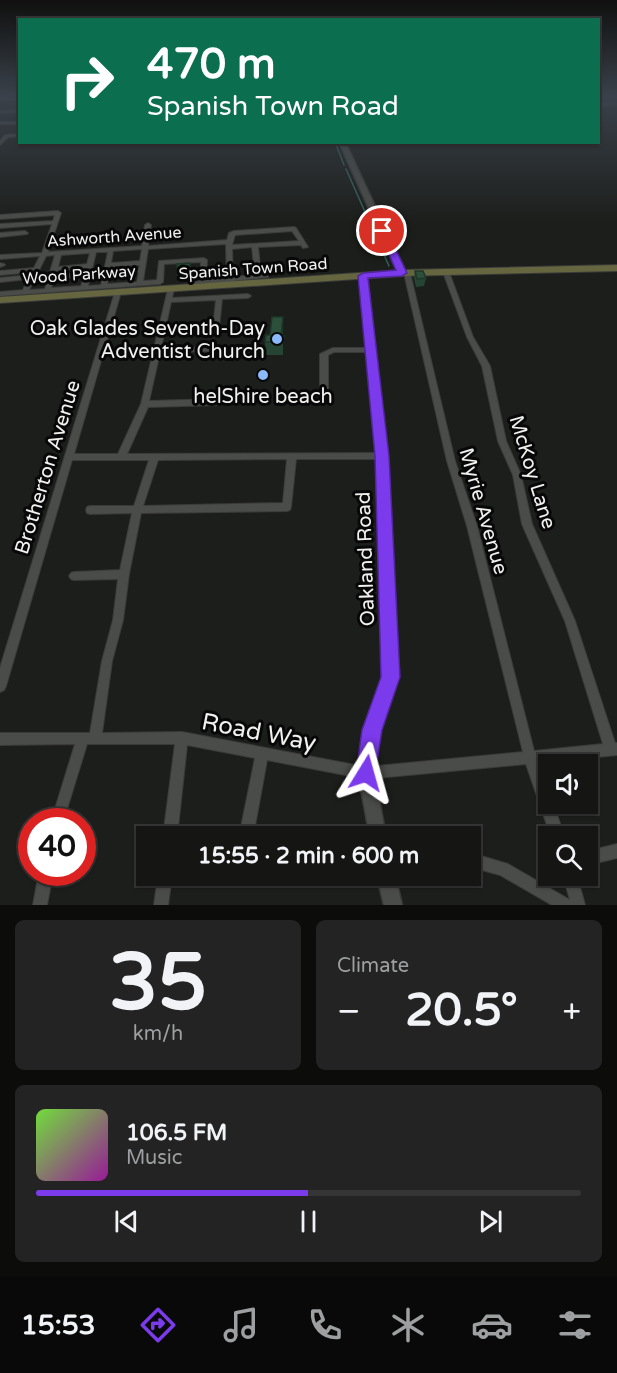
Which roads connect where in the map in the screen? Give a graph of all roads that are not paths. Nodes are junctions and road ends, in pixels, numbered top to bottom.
1 (343, 144) edge
2 (0, 217) edge
3 (55, 222) junction
4 (30, 224) junction
5 (148, 225) dead end
6 (0, 226) edge
7 (26, 233) junction
8 (0, 235) edge
9 (23, 244) dead end
10 (204, 244) junction
11 (230, 245) junction
12 (163, 246) junction
13 (255, 246) junction
14 (144, 247) junction
15 (111, 249) junction
16 (93, 251) junction
17 (59, 253) junction
18 (44, 254) junction
19 (3, 257) edge
20 (204, 260) junction
21 (161, 262) junction
22 (142, 263) junction
23 (108, 265) junction
24 (89, 266) junction
25 (0, 268) edge
26 (617, 268) edge
27 (54, 269) junction
28 (36, 270) junction
29 (141, 270) junction
30 (446, 272) junction
31 (106, 273) junction
32 (405, 273) junction
33 (87, 274) junction
34 (266, 276) dead end
35 (363, 276) junction
36 (33, 277) junction
37 (51, 277) junction
38 (258, 277) junction
39 (0, 280) edge
40 (203, 282) junction
41 (230, 282) junction
42 (140, 283) junction
43 (195, 283) dead end
44 (104, 286) junction
45 (84, 288) junction
46 (171, 289) junction
47 (47, 291) junction
48 (26, 292) junction
49 (118, 292) junction
50 (248, 296) dead end
51 (219, 297) junction
52 (0, 299) edge
53 (169, 300) junction
54 (216, 328) dead end
55 (223, 349) dead end
56 (370, 350) junction
57 (157, 351) junction
58 (324, 396) dead end
59 (220, 402) dead end
60 (145, 404) junction
61 (292, 456) junction
62 (382, 456) junction
63 (69, 457) junction
64 (121, 457) junction
65 (154, 458) junction
66 (90, 510) dead end
67 (137, 510) junction
68 (124, 574) junction
69 (74, 576) dead end
70 (0, 686) edge
71 (89, 738) junction
72 (182, 738) junction
73 (0, 739) edge
74 (614, 750) edge
75 (262, 754) junction
76 (530, 758) junction
77 (366, 773) junction
78 (62, 808) edge
79 (171, 826) edge
80 (248, 826) edge
81 (376, 826) edge
82 (554, 826) edge
83 (617, 851) edge
84 (598, 856) edge
85 (481, 863) edge
86 (44, 886) edge
87 (164, 886) edge
88 (389, 886) edge
89 (573, 886) edge
90 (40, 905) edge
91 (161, 905) edge
92 (393, 905) edge
93 (565, 905) edge
94 (578, 905) edge

1 - 32 street
2 - 3 street
3 - 4 street
3 - 18 street
4 - 6 street
4 - 7 street
5 - 14 street
7 - 8 street
7 - 9 street
10 - 11 street, Ashworth Avenue
10 - 12 street, Ashworth Avenue
10 - 20 street
11 - 13 street, Ashworth Avenue
11 - 13 street, Ashworth Avenue
11 - 41 street
12 - 14 street, Ashworth Avenue
12 - 21 street
13 - 38 street
14 - 15 street, Ashworth Avenue
14 - 22 street
15 - 16 street, Ashworth Avenue
15 - 23 street
16 - 17 street, Ashworth Avenue
16 - 24 street
17 - 18 street, Ashworth Avenue
17 - 27 street
18 - 19 street, Ashworth Avenue
18 - 28 street
19 - 25 street
20 - 21 street
20 - 40 street
21 - 42 street, Wood Parkway
22 - 23 street
22 - 29 street
23 - 31 street
24 - 27 street
24 - 33 street
25 - 28 street
26 - 30 main road, Spanish Town Road
27 - 37 street
28 - 36 street
29 - 31 street
29 - 42 street
30 - 32 main road, Spanish Town Road
30 - 74 street, McKoy Lane
31 - 44 street
32 - 35 main road, Spanish Town Road
32 - 76 street, Myrie Avenue
33 - 37 street
33 - 45 street
34 - 38 street
35 - 41 main road, Spanish Town Road
35 - 56 street, Oakland Road
36 - 39 street
36 - 48 street
37 - 47 street
38 - 41 street
40 - 41 street
40 - 43 street
41 - 46 main road, Spanish Town Road
42 - 44 street, Wood Parkway
44 - 45 street, Wood Parkway
45 - 47 street, Wood Parkway
46 - 49 main road, Spanish Town Road
46 - 53 street
47 - 48 street, Wood Parkway
48 - 52 street, Wood Parkway
49 - 52 main road, Spanish Town Road
49 - 63 street, Brotherton Avenue
50 - 51 street
51 - 53 street
51 - 54 street
53 - 57 street
55 - 57 street
56 - 58 street
56 - 62 street, Oakland Road
57 - 60 street
59 - 60 street
60 - 64 street
61 - 62 street
61 - 65 street
61 - 67 street
62 - 77 street, Oakland Road
63 - 64 street
63 - 70 street, Brotherton Avenue
64 - 65 street
65 - 67 street
66 - 67 street
67 - 68 street
68 - 69 street
68 - 71 street
71 - 72 street, Road Way
71 - 73 street, Road Way
71 - 78 street
72 - 75 street, Road Way
72 - 79 street
74 - 76 street, Road Way
75 - 77 street, Road Way
75 - 80 street
76 - 77 street, Road Way
76 - 82 street, Myrie Avenue
77 - 81 street, Oakland Road
83 - 84 street
85 - 93 street
86 - 90 street
87 - 91 street
88 - 92 street
89 - 94 street

